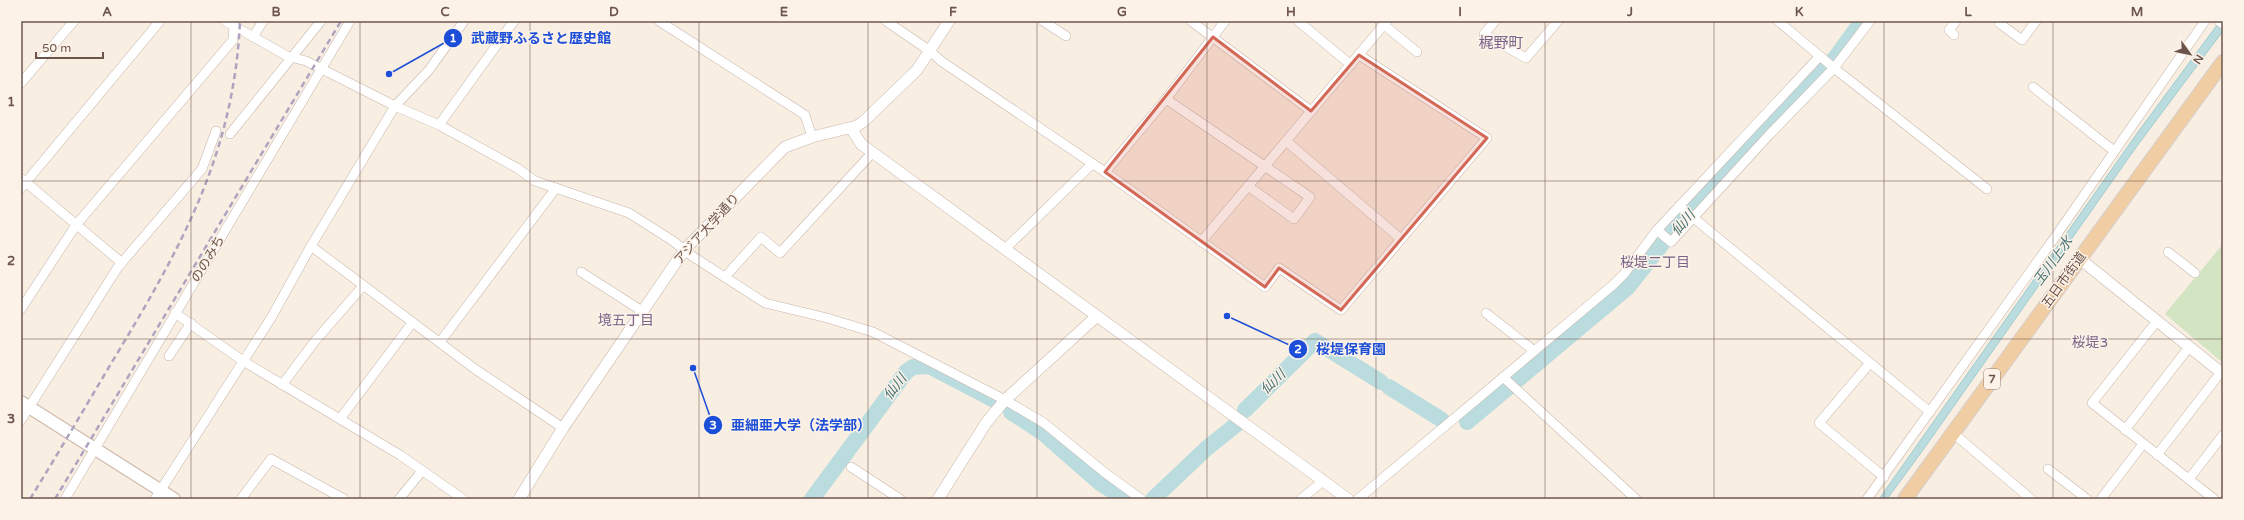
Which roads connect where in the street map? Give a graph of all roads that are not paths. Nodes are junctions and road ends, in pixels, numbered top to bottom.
1 (74, 21) edge
2 (160, 21) edge
3 (225, 21) edge
4 (263, 21) edge
5 (320, 21) edge
6 (350, 21) edge
7 (464, 21) edge
8 (514, 21) edge
9 (659, 21) edge
10 (886, 21) edge
11 (949, 21) edge
12 (1043, 21) edge
13 (1191, 21) edge
14 (1224, 21) edge
15 (1298, 21) edge
16 (1495, 21) edge
17 (1558, 21) edge
18 (1778, 21) edge
19 (1793, 21) edge
20 (1870, 21) edge
21 (1956, 21) edge
22 (2036, 21) edge
23 (2205, 21) edge
24 (2220, 21) edge
25 (1386, 23) edge
26 (1999, 23) dead end
27 (2223, 23) edge
28 (234, 26) junction
29 (1789, 30) junction
30 (1954, 35) dead end
31 (1066, 36) dead end
32 (253, 37) junction
33 (1213, 37) junction
34 (930, 51) junction
35 (1417, 52) dead end
36 (1359, 55) junction
37 (291, 56) junction
38 (1822, 58) junction
39 (2223, 62) edge
40 (1351, 65) junction
41 (1834, 68) junction
42 (322, 69) junction
43 (21, 83) edge
44 (2033, 88) dead end
45 (1166, 99) junction
46 (395, 106) junction
47 (1311, 111) junction
48 (439, 125) junction
49 (851, 128) junction
50 (216, 131) dead end
51 (230, 134) dead end
52 (812, 137) junction
53 (1286, 141) junction
54 (2114, 151) junction
55 (873, 152) junction
56 (1092, 164) junction
57 (1265, 165) junction
58 (1105, 172) junction
59 (22, 182) edge
60 (1248, 186) junction
61 (556, 188) junction
62 (1987, 189) dead end
63 (1679, 206) junction
64 (1693, 219) junction
65 (76, 225) junction
66 (1657, 230) junction
67 (1401, 239) junction
68 (1201, 242) junction
69 (311, 246) junction
70 (685, 249) junction
71 (1005, 249) junction
72 (2168, 252) dead end
73 (2080, 259) junction
74 (122, 263) junction
75 (581, 272) dead end
76 (2195, 273) dead end
77 (725, 277) junction
78 (363, 286) junction
79 (21, 309) edge
80 (642, 311) junction
81 (175, 313) junction
82 (1486, 313) dead end
83 (1097, 316) junction
84 (2157, 321) junction
85 (191, 323) junction
86 (412, 323) junction
87 (440, 342) junction
88 (2190, 346) junction
89 (1533, 350) junction
90 (170, 356) dead end
91 (243, 361) junction
92 (1870, 363) junction
93 (2222, 373) edge
94 (1506, 380) junction
95 (282, 385) junction
96 (1004, 400) junction
97 (25, 404) edge
98 (1930, 412) junction
99 (340, 419) junction
100 (21, 420) edge
101 (564, 428) junction
102 (2125, 430) junction
103 (1953, 433) junction
104 (2223, 435) edge
105 (2143, 444) junction
106 (95, 449) junction
107 (2157, 455) junction
108 (851, 467) dead end
109 (2048, 470) dead end
110 (422, 471) junction
111 (1884, 477) junction
112 (2189, 479) junction
113 (1323, 481) junction
114 (2204, 491) junction
115 (157, 494) edge
116 (65, 499) edge
117 (174, 499) edge
118 (242, 499) edge
119 (344, 499) edge
120 (399, 499) edge
121 (463, 499) edge
122 (519, 499) edge
123 (900, 499) edge
124 (938, 499) edge
125 (1142, 499) edge
126 (1301, 499) edge
127 (1348, 499) edge
128 (1358, 499) edge
129 (1636, 499) edge
130 (1867, 499) edge
131 (1905, 499) edge
132 (2031, 499) edge
133 (2087, 499) edge
134 (2101, 499) edge
135 (2197, 499) edge
136 (2214, 499) edge

1 - 43 street
2 - 59 street
3 - 28 street
4 - 32 street
5 - 37 street
6 - 42 street, ののみち
7 - 46 street
8 - 48 street
9 - 52 street
10 - 34 street
11 - 34 street, アジア大学通り
12 - 31 street
13 - 33 street
14 - 33 street
15 - 40 street
16 - 17 street
18 - 29 street
19 - 29 street
20 - 41 street
21 - 30 street
22 - 26 street
23 - 54 street
24 - 27 street
25 - 35 street
25 - 36 street
28 - 32 street
28 - 65 street
29 - 38 street
32 - 37 street
33 - 45 street
33 - 47 street
34 - 49 street, アジア大学通り
34 - 56 street
36 - 40 street
36 - 67 street
37 - 42 street
37 - 51 street
38 - 41 street
38 - 63 street
39 - 73 main road, 五日市街道 / 7
40 - 47 street
41 - 62 street
41 - 64 street
42 - 46 street
42 - 81 street, ののみち
44 - 54 street
45 - 57 street
45 - 58 street
46 - 48 street
46 - 69 street
47 - 53 street
48 - 61 street
49 - 52 street, アジア大学通り
49 - 55 street
50 - 74 street
52 - 70 street, アジア大学通り
53 - 57 street
53 - 67 street
54 - 98 street
55 - 71 street
55 - 77 street
56 - 58 street
56 - 71 street
57 - 60 street
57 - 60 street
58 - 68 street
59 - 65 street
60 - 68 street
61 - 70 street
61 - 87 street
63 - 64 street
63 - 66 street
64 - 66 street
64 - 92 street
65 - 74 street
65 - 79 street
66 - 89 street
67 - 68 street
69 - 78 street
69 - 91 street
70 - 77 street
70 - 80 street, アジア大学通り
71 - 83 street
72 - 76 street
73 - 84 street
73 - 103 main road, 五日市街道 / 7
74 - 97 street
75 - 80 street
77 - 96 street
78 - 86 street
78 - 95 street
80 - 101 street, アジア大学通り
81 - 85 street
81 - 106 street, ののみち
82 - 89 street
83 - 96 street
83 - 113 street
84 - 88 street
84 - 102 street
85 - 90 street
85 - 91 street
86 - 87 street
86 - 99 street
87 - 101 street
88 - 93 street
88 - 102 street
89 - 94 street
91 - 95 street
91 - 115 street
92 - 98 street
92 - 111 street
93 - 107 street
94 - 128 street
94 - 129 street
95 - 99 street
96 - 124 street
96 - 125 street
97 - 100 street
97 - 106 main road
98 - 111 street
99 - 110 street
101 - 122 street, アジア大学通り
102 - 105 street
103 - 131 main road, 五日市街道 / 7
103 - 132 street
104 - 112 street
105 - 107 street
105 - 134 street
106 - 115 main road
106 - 116 street, ののみち
107 - 112 street
108 - 123 street
109 - 133 street
110 - 120 street
110 - 121 street
111 - 130 street
112 - 114 street
113 - 126 street
113 - 127 street
114 - 135 street
114 - 136 street
115 - 117 main road
118 - 119 street

